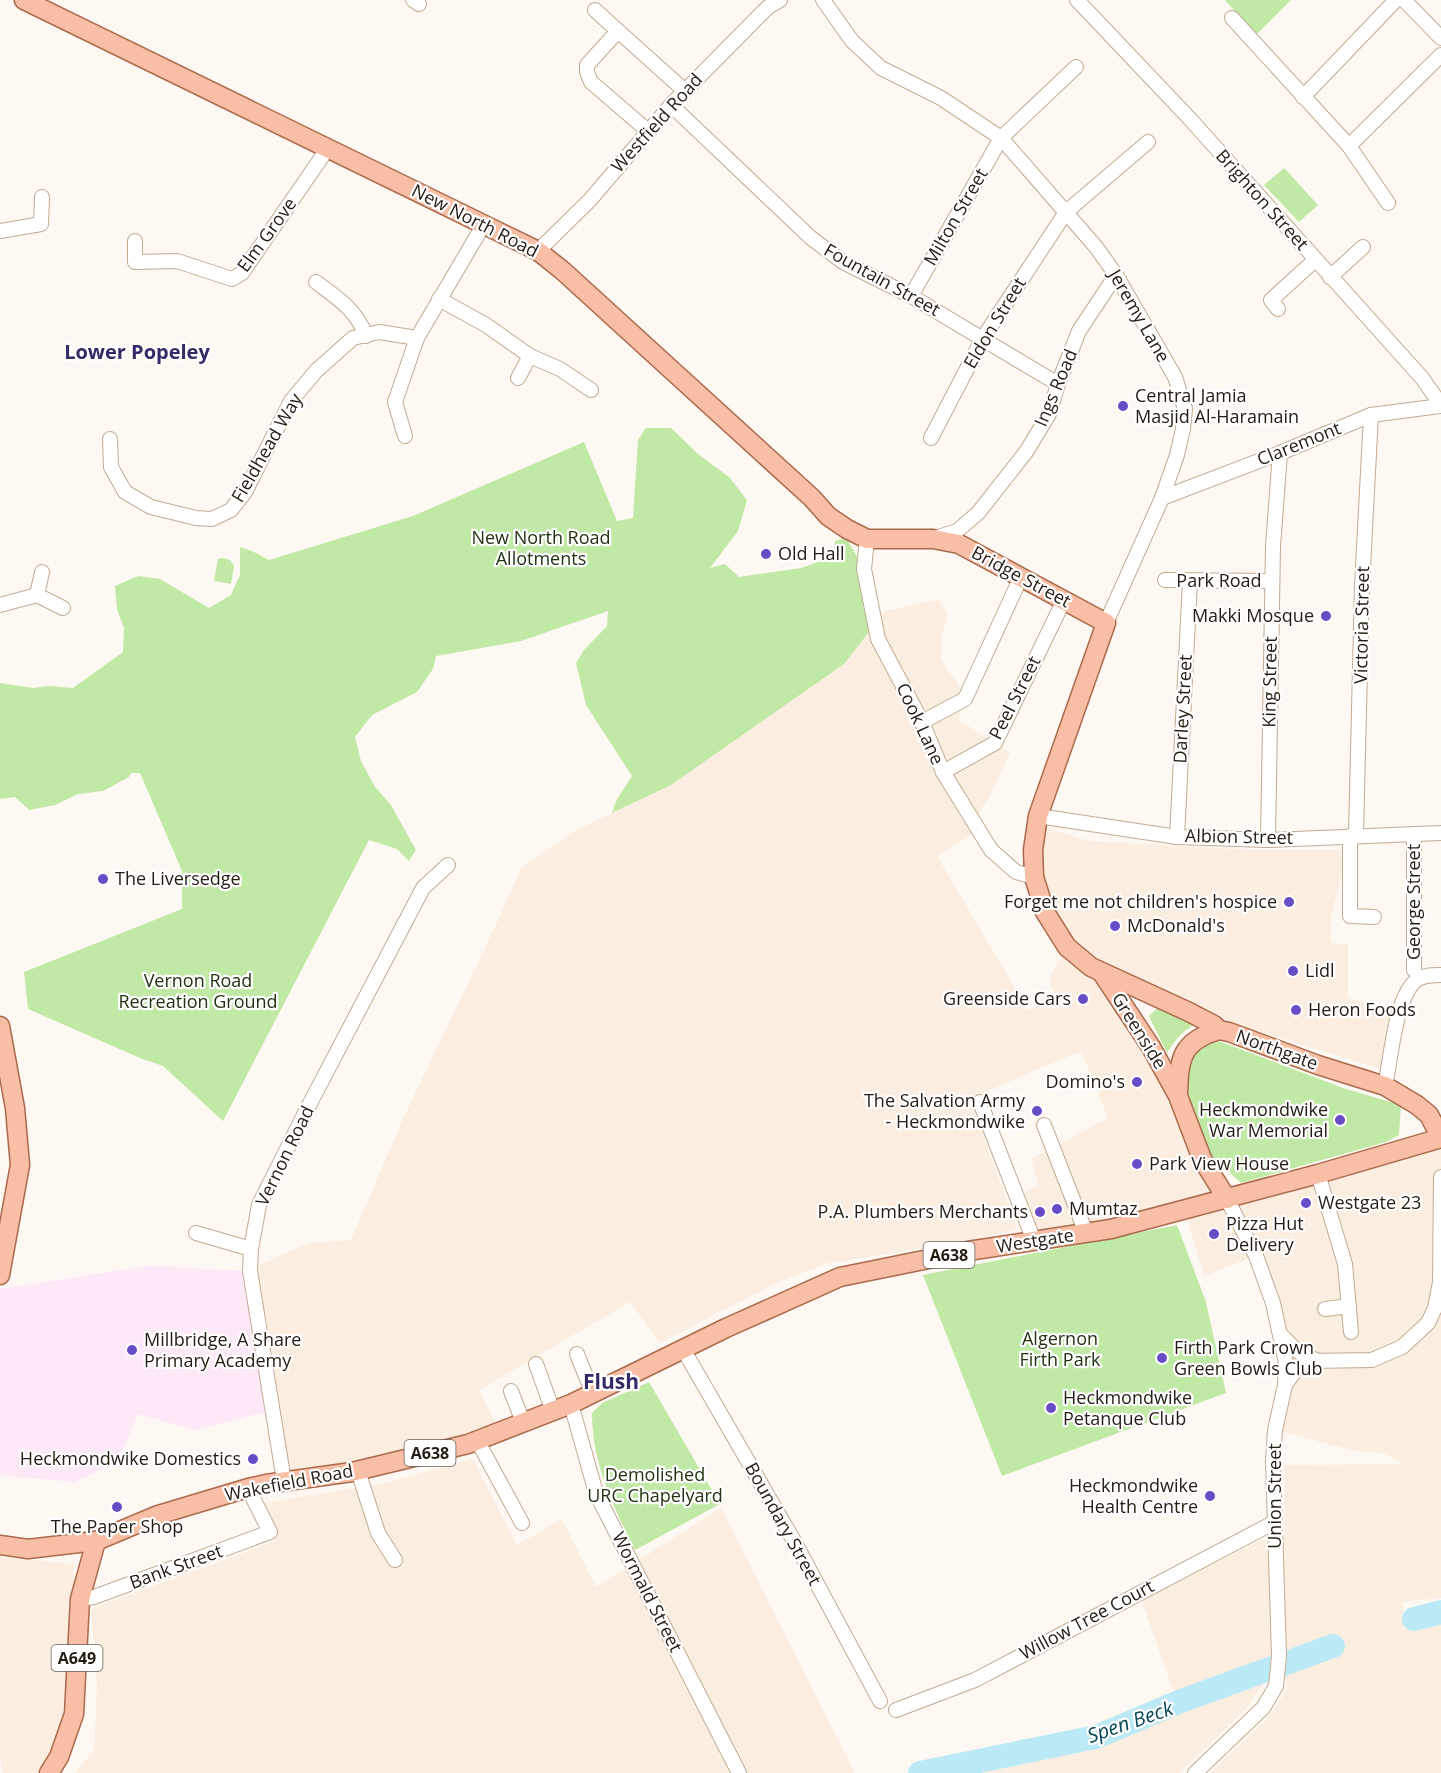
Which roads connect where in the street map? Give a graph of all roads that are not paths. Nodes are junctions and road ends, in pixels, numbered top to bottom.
1 (24, 0) edge
2 (780, 0) edge
3 (823, 0) edge
4 (1077, 0) edge
5 (1396, 0) edge
6 (1404, 0) edge
7 (595, 10) dead end
8 (1232, 18) dead end
9 (618, 31) junction
10 (1441, 38) edge
11 (1441, 55) edge
12 (1076, 67) dead end
13 (685, 91) junction
14 (1303, 97) junction
15 (671, 105) junction
16 (648, 131) junction
17 (1001, 138) junction
18 (1148, 142) dead end
19 (1349, 146) junction
20 (328, 148) junction
21 (42, 197) dead end
22 (1388, 203) dead end
23 (1066, 212) junction
24 (484, 224) junction
25 (0, 231) edge
26 (135, 241) dead end
27 (1363, 247) dead end
28 (538, 251) junction
29 (1315, 260) junction
30 (1116, 275) junction
31 (1330, 277) junction
32 (316, 282) dead end
33 (911, 296) junction
34 (439, 299) junction
35 (1278, 309) dead end
36 (366, 336) junction
37 (417, 338) junction
38 (983, 338) junction
39 (530, 356) junction
40 (518, 378) dead end
41 (1058, 384) junction
42 (591, 390) dead end
43 (1441, 406) edge
44 (1371, 415) junction
45 (405, 436) dead end
46 (931, 438) dead end
47 (110, 439) dead end
48 (1280, 453) junction
49 (1162, 498) junction
50 (867, 539) junction
51 (933, 539) junction
52 (42, 572) dead end
53 (1021, 577) junction
54 (1165, 580) dead end
55 (1190, 581) junction
56 (1272, 581) junction
57 (37, 595) junction
58 (1064, 600) junction
59 (0, 605) edge
60 (63, 608) dead end
61 (1106, 623) junction
62 (922, 722) junction
63 (943, 772) junction
64 (1038, 816) junction
65 (1414, 834) junction
66 (1441, 834) edge
67 (1353, 835) junction
68 (1178, 837) junction
69 (1268, 840) junction
70 (448, 865) dead end
71 (1034, 877) junction
72 (1374, 917) dead end
73 (1414, 970) dead end
74 (1102, 973) junction
75 (1441, 975) edge
76 (0, 1026) edge
77 (1219, 1030) junction
78 (1385, 1086) junction
79 (1178, 1096) junction
80 (980, 1102) dead end
81 (1044, 1125) dead end
82 (1441, 1138) edge
83 (1318, 1174) junction
84 (1441, 1178) edge
85 (1227, 1199) junction
86 (196, 1233) dead end
87 (1086, 1233) junction
88 (1034, 1241) junction
89 (250, 1249) junction
90 (0, 1275) edge
91 (1350, 1306) junction
92 (1438, 1308) edge
93 (1325, 1309) dead end
94 (1351, 1332) dead end
95 (1280, 1334) junction
96 (683, 1349) junction
97 (577, 1354) dead end
98 (1318, 1361) junction
99 (536, 1364) dead end
100 (639, 1371) joint
101 (1284, 1385) junction
102 (511, 1391) dead end
103 (593, 1394) junction
104 (571, 1404) junction
105 (553, 1411) junction
106 (524, 1422) junction
107 (477, 1440) junction
108 (358, 1471) junction
109 (284, 1481) junction
110 (248, 1488) junction
111 (1275, 1522) junction
112 (522, 1523) dead end
113 (96, 1541) junction
114 (0, 1545) edge
115 (395, 1560) dead end
116 (80, 1599) junction
117 (880, 1701) dead end
118 (896, 1710) dead end
119 (49, 1773) edge
120 (739, 1773) edge
121 (1195, 1773) edge

1 - 20 main road, New North Road
2 - 13 street, Westfield Road
3 - 17 street, Jeremy Lane
4 - 29 street, Brighton Street
5 - 14 street
6 - 10 street
7 - 9 street
8 - 14 street
9 - 13 street
9 - 16 street
11 - 19 street
12 - 17 street, Milton Street
13 - 15 street, Westfield Road
14 - 19 street
15 - 16 street, Westfield Road
15 - 33 street, Fountain Street
16 - 28 street, Westfield Road
17 - 23 street, Jeremy Lane
17 - 33 street, Milton Street
18 - 23 street, Eldon Street
19 - 22 street
20 - 24 main road, New North Road
20 - 26 street, Elm Grove
21 - 25 street
23 - 30 street, Jeremy Lane
23 - 38 street, Eldon Street
24 - 28 main road, New North Road
24 - 34 street
27 - 31 street
28 - 50 main road, New North Road
29 - 31 street, Brighton Street
29 - 35 street
30 - 41 street, Ings Road
30 - 49 street, Jeremy Lane
31 - 43 street, Brighton Street
32 - 36 street
33 - 38 street, Fountain Street
34 - 37 street
34 - 39 street
36 - 37 street, Fieldhead Way
36 - 47 street, Fieldhead Way
37 - 45 street
38 - 41 street, Fountain Street
38 - 46 street, Eldon Street
39 - 40 street
39 - 42 street
41 - 51 street, Ings Road
43 - 44 street, Claremont
44 - 48 street, Claremont
44 - 67 street, Victoria Street
48 - 49 street, Claremont
48 - 56 street, King Street
49 - 61 street, Jeremy Lane
50 - 51 main road, New North Road
50 - 62 street, Cook Lane
51 - 53 main road, Bridge Street
52 - 57 street
53 - 58 main road, Bridge Street
53 - 62 street
54 - 55 street, Park Road
55 - 56 street, Park Road
55 - 68 street, Darley Street
56 - 69 street, King Street
57 - 59 street
57 - 60 street
58 - 61 main road, Bridge Street
58 - 63 street, Peel Street
61 - 64 main road, Jeremy Lane
62 - 63 street, Cook Lane
63 - 71 street, Cook Lane
64 - 68 street, Albion Street
64 - 71 main road, Jeremy Lane
65 - 66 street, Albion Street
65 - 67 street, Albion Street
65 - 73 street, George Street
67 - 69 street, Albion Street
67 - 72 street, Victoria Street
68 - 69 street, Albion Street
70 - 89 street, Vernon Road
71 - 74 main road, Greenside
74 - 77 main road, Northgate
74 - 79 main road, Greenside
75 - 78 street
76 - 90 main road
77 - 78 main road, Northgate
77 - 79 main road
78 - 82 main road, Northgate
79 - 85 main road, Greenside
80 - 88 street
81 - 87 street
82 - 83 main road, Westgate / A638
83 - 85 main road, Westgate / A638
83 - 91 street
84 - 92 street
85 - 87 main road, Westgate / A638
85 - 95 street, Union Street
86 - 89 street
87 - 88 main road, Westgate / A638
88 - 96 main road, Westgate / A638
89 - 109 street, Vernon Road
91 - 93 street
91 - 94 street
92 - 98 street
95 - 98 street
95 - 101 street, Union Street
96 - 100 main road, Westgate / A638
96 - 117 street, Boundary Street
97 - 103 street
98 - 101 street
99 - 105 street
100 - 103 main road, Wakefield Road / A638
101 - 111 street, Union Street
102 - 106 street
103 - 104 main road, Wakefield Road / A638
104 - 105 main road, Wakefield Road / A638
104 - 120 street, Wormald Street
105 - 106 main road, Wakefield Road / A638
106 - 107 main road, Wakefield Road / A638
107 - 108 main road, Wakefield Road / A638
107 - 112 street
108 - 109 main road, Wakefield Road / A638
108 - 115 street
109 - 110 main road, Wakefield Road / A638
110 - 113 main road, Wakefield Road / A638
110 - 116 street, Bank Street
111 - 118 street, Willow Tree Court
111 - 121 street, Union Street
113 - 114 main road, A638
113 - 116 main road, A649
116 - 119 main road, A649

